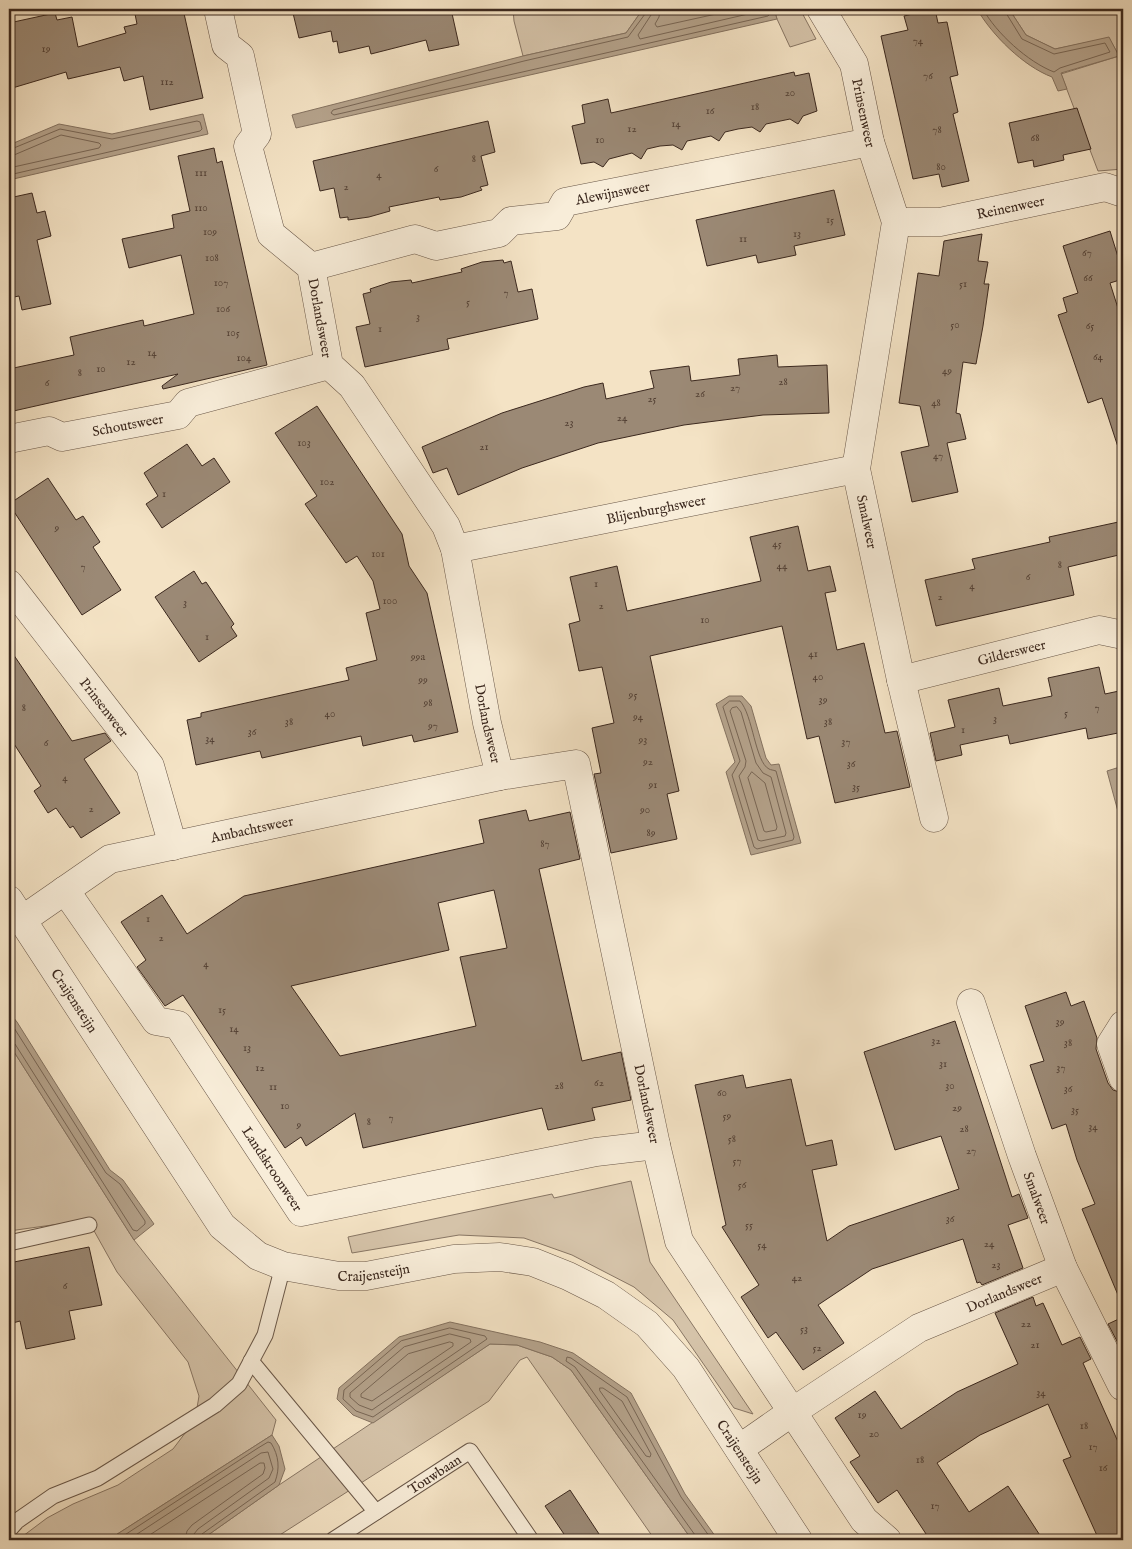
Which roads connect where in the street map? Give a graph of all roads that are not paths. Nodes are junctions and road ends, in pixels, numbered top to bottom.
1 (218, 9) edge
2 (821, 9) edge
3 (870, 142) junction
4 (1123, 193) edge
5 (896, 222) junction
6 (311, 267) junction
7 (329, 365) junction
8 (9, 439) edge
9 (856, 469) junction
10 (455, 549) junction
11 (9, 584) edge
12 (1123, 635) edge
13 (901, 680) junction
14 (500, 776) junction
15 (934, 818) dead end
16 (173, 846) junction
17 (65, 890) junction
18 (15, 910) edge
19 (971, 1004) dead end
20 (1123, 1025) edge
21 (1123, 1078) edge
22 (656, 1145) junction
23 (88, 1226) dead end
24 (9, 1243) edge
25 (283, 1266) junction
26 (1063, 1268) junction
27 (250, 1361) junction
28 (1122, 1386) edge
29 (792, 1412) junction
30 (739, 1449) junction
31 (376, 1512) junction
32 (9, 1530) edge
33 (333, 1540) edge
34 (531, 1540) edge
35 (798, 1540) edge
36 (886, 1540) edge

1 - 6 street, Dorlandsweer
2 - 3 street, Prinsenweer
3 - 5 street, Prinsenweer
3 - 6 street, Alewijnsweer
4 - 5 street, Reinenweer
5 - 9 street, Smalweer
6 - 7 street, Dorlandsweer
7 - 8 street, Schoutsweer
7 - 10 street, Dorlandsweer
9 - 10 street, Blijenburghsweer
9 - 13 street, Smalweer
10 - 14 street, Dorlandsweer
11 - 16 street, Prinsenweer
12 - 13 street, Gildersweer
13 - 15 street, Smalweer
14 - 16 street, Ambachtsweer
14 - 22 street, Dorlandsweer
16 - 17 street, Ambachtsweer
17 - 18 street, Ambachtsweer
17 - 22 street, Landskroonweer
18 - 25 street, Craijensteijn
19 - 26 street, Smalweer
20 - 21 street
22 - 29 street, Dorlandsweer
23 - 24 lane
25 - 27 lane
25 - 30 street, Craijensteijn
26 - 28 street, Smalweer
26 - 29 street, Dorlandsweer
27 - 31 lane
27 - 32 lane
29 - 30 street, Dorlandsweer
29 - 36 street, Dorlandsweer
30 - 35 street, Craijensteijn
31 - 33 lane, Touwbaan
31 - 34 lane, Touwbaan

